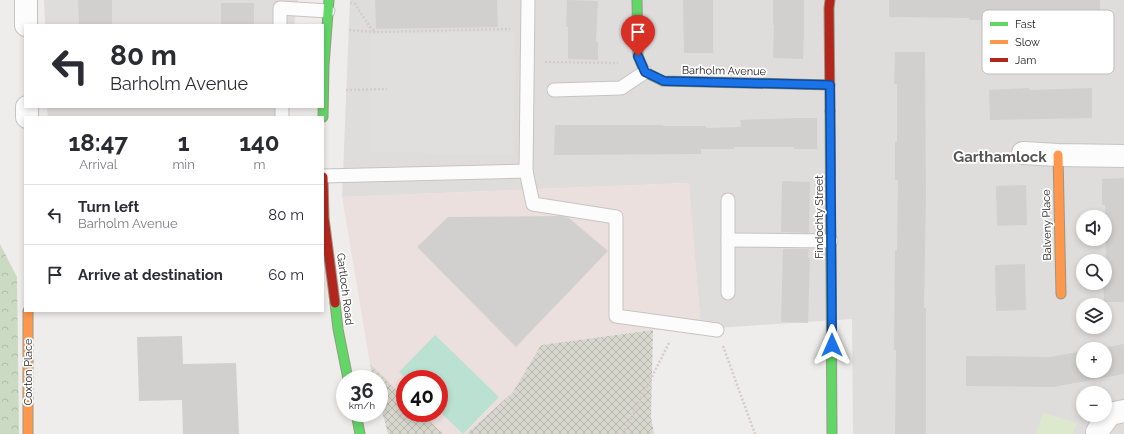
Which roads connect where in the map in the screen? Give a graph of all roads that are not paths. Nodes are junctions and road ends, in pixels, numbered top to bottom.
1 (26, 0) edge
2 (528, 0) edge
3 (637, 0) edge
4 (830, 0) edge
5 (329, 6) edge
6 (26, 24) edge
7 (280, 24) edge
8 (643, 68) junction
9 (830, 85) junction
10 (554, 90) dead end
11 (324, 91) edge
12 (1023, 153) dead end
13 (1058, 155) junction
14 (1124, 156) edge
15 (526, 171) junction
16 (324, 177) edge
17 (728, 200) dead end
18 (324, 218) edge
19 (728, 240) junction
20 (831, 241) junction
21 (728, 293) dead end
22 (1060, 294) dead end
23 (28, 312) edge
24 (718, 330) road end
25 (346, 370) edge
26 (1124, 411) edge
27 (358, 422) edge
28 (28, 434) edge
29 (360, 434) edge
30 (832, 434) edge
31 (1097, 434) edge

1 - 6 street
2 - 15 lane
3 - 8 street
4 - 9 street, Findochty Street
5 - 7 lane
5 - 11 street
8 - 9 street, Barholm Avenue
8 - 10 lane
9 - 20 street, Findochty Street
12 - 13 street
13 - 14 street
13 - 22 street, Balveny Place
15 - 16 lane
15 - 24 lane
17 - 19 lane
18 - 25 street, Gartloch Road
19 - 20 lane
19 - 21 lane
20 - 30 street, Findochty Street
23 - 28 street, Coxton Place
26 - 31 street
27 - 29 street

